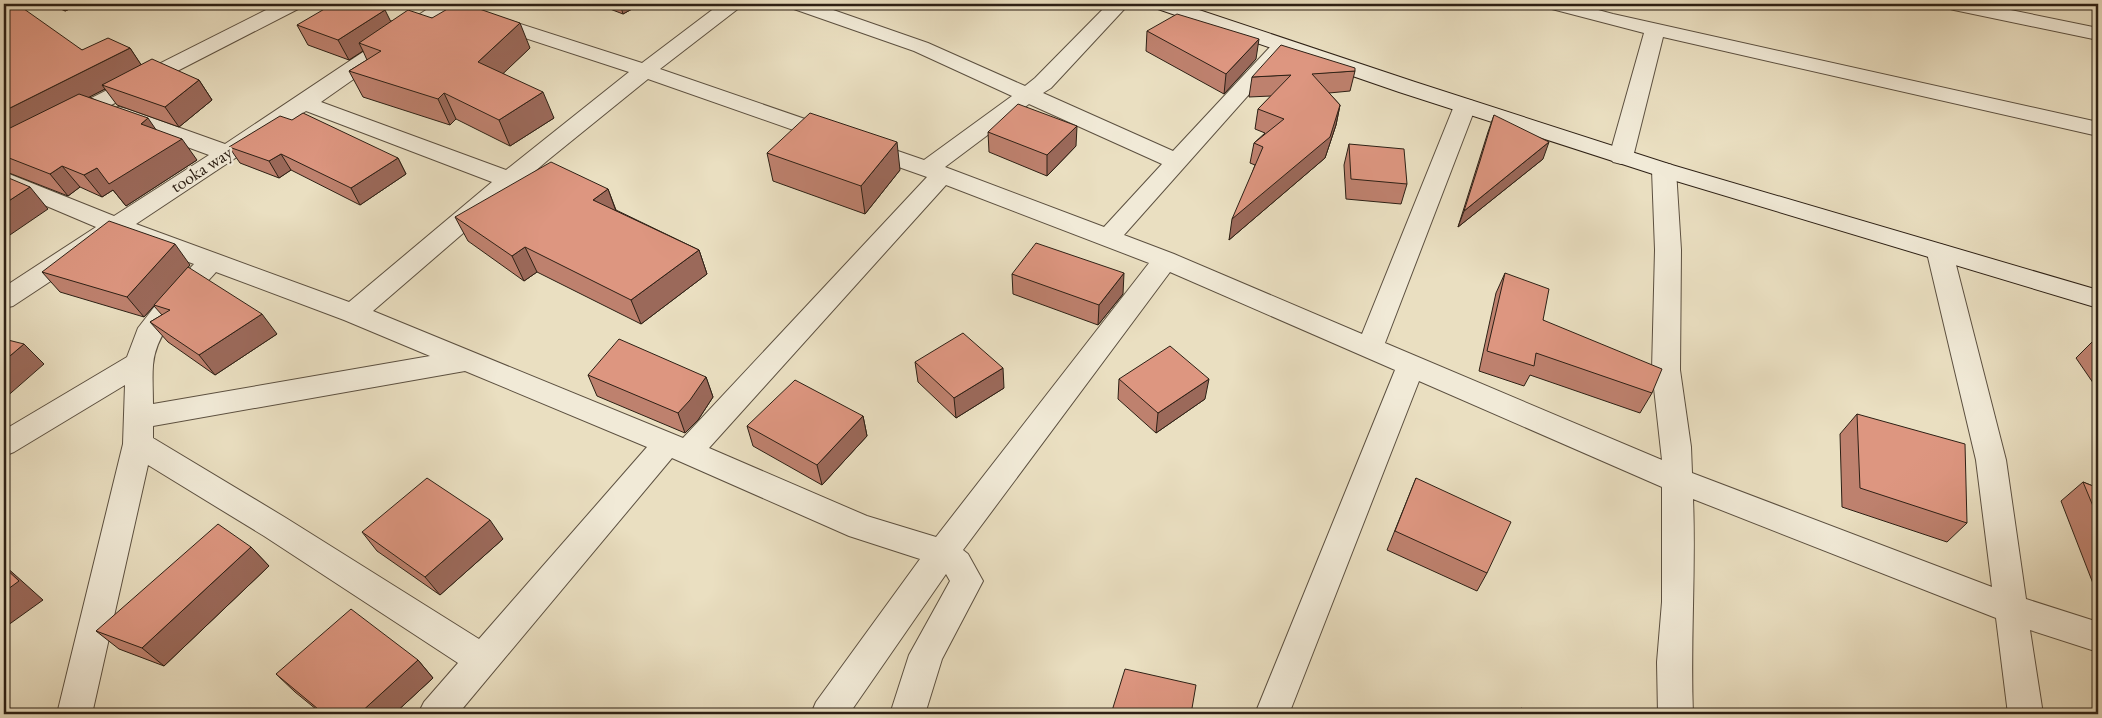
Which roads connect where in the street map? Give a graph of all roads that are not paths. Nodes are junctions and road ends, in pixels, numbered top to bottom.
1 (294, 4) edge
2 (732, 4) edge
3 (798, 4) edge
4 (1119, 4) edge
5 (1162, 4) edge
6 (1555, 4) edge
7 (1954, 4) edge
8 (446, 5) edge
9 (1655, 29) junction
10 (2098, 34) edge
11 (1283, 44) junction
12 (644, 70) junction
13 (1026, 96) junction
14 (304, 103) junction
15 (93, 105) junction
16 (1466, 106) junction
17 (2098, 129) edge
18 (4, 151) edge
19 (226, 153) junction
20 (1621, 157) junction
21 (1177, 162) junction
22 (1664, 170) junction
23 (935, 172) junction
24 (4, 179) edge
25 (510, 180) junction
26 (114, 225) junction
27 (1107, 239) junction
28 (1940, 253) junction
29 (1165, 260) junction
30 (212, 261) junction
31 (2098, 298) edge
32 (4, 299) edge
33 (353, 313) junction
34 (1370, 348) junction
35 (467, 360) junction
36 (139, 363) junction
37 (1411, 366) junction
38 (138, 431) junction
39 (4, 444) edge
40 (678, 448) junction
41 (1677, 480) junction
42 (943, 553) junction
43 (2011, 610) junction
44 (2098, 637) edge
45 (483, 660) junction
46 (74, 714) edge
47 (436, 714) edge
48 (828, 714) edge
49 (908, 714) edge
50 (1272, 714) edge
51 (1675, 714) edge
52 (2025, 714) edge

1 - 15 street
2 - 12 street
3 - 13 street
4 - 13 street
5 - 11 street
6 - 9 street
7 - 10 street
8 - 12 street
8 - 14 street, tooka way
9 - 17 street
9 - 20 street
11 - 16 street
11 - 21 street
12 - 23 street
12 - 25 street
13 - 21 street
13 - 23 street
14 - 19 street, tooka way
14 - 25 street
15 - 18 street
15 - 19 street
16 - 20 street
16 - 34 street
19 - 26 street, tooka way
20 - 22 street
21 - 27 street
22 - 28 street
22 - 41 street
23 - 27 street
23 - 40 street
24 - 26 street
25 - 33 street
26 - 30 street
26 - 32 street, tooka way
27 - 29 street
28 - 31 street
28 - 43 street
29 - 34 street
29 - 42 street
30 - 33 street
30 - 36 street
33 - 35 street
34 - 37 street
35 - 38 street
35 - 40 street
36 - 38 street
36 - 39 street
37 - 41 street
37 - 50 street
38 - 45 street
38 - 46 street
40 - 42 street
40 - 45 street
41 - 43 street
41 - 51 street
42 - 48 street
42 - 49 street
43 - 44 street
43 - 52 street
45 - 47 street

